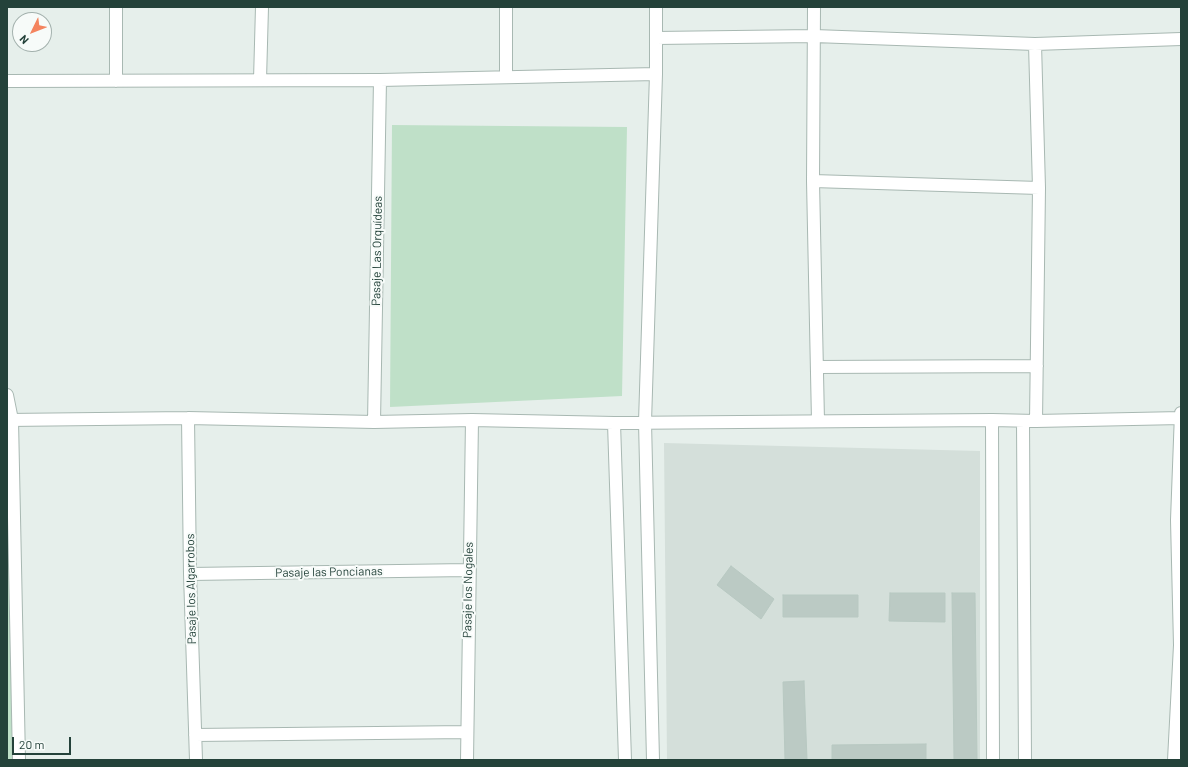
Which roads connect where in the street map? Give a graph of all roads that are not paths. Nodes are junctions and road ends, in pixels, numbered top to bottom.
1 (116, 7) edge
2 (262, 7) edge
3 (506, 7) edge
4 (656, 7) edge
5 (814, 7) edge
6 (814, 36) junction
7 (656, 38) junction
8 (1181, 39) edge
9 (1035, 44) junction
10 (656, 74) junction
11 (506, 76) junction
12 (260, 80) junction
13 (380, 80) junction
14 (7, 81) edge
15 (116, 81) junction
16 (813, 181) junction
17 (1039, 188) junction
18 (1036, 366) junction
19 (817, 367) junction
20 (7, 395) edge
21 (1181, 413) edge
22 (188, 418) junction
23 (1181, 418) edge
24 (9, 420) edge
25 (472, 420) junction
26 (992, 420) junction
27 (818, 421) junction
28 (1023, 421) junction
29 (1036, 421) junction
30 (374, 422) junction
31 (645, 422) junction
32 (614, 423) junction
33 (1180, 469) edge
34 (468, 570) junction
35 (190, 574) junction
36 (1180, 645) edge
37 (467, 732) junction
38 (195, 735) junction
39 (19, 760) edge
40 (196, 760) edge
41 (467, 760) edge
42 (625, 760) edge
43 (653, 760) edge
44 (993, 760) edge
45 (1025, 760) edge
46 (1174, 760) edge

1 - 15 street
2 - 12 street
3 - 11 street
4 - 7 street
5 - 6 street
6 - 7 street
6 - 9 street
6 - 16 street
7 - 10 street
8 - 9 street
9 - 17 street
10 - 11 street
10 - 31 street
11 - 13 street
12 - 13 street
12 - 15 street
13 - 30 street, Pasaje Las Orquídeas
14 - 15 street
16 - 17 street
16 - 19 street
17 - 18 street
18 - 19 street
18 - 29 street
19 - 27 street
20 - 24 street
21 - 23 street
22 - 24 street
22 - 30 street
22 - 35 street, Pasaje los Algarrobos
23 - 29 street
23 - 33 street
24 - 39 street
25 - 30 street
25 - 32 street
25 - 34 street, Pasaje los Nogales
26 - 27 street
26 - 28 street
26 - 44 street
27 - 31 street
28 - 29 street
28 - 45 street
31 - 32 street
31 - 43 street
32 - 42 street
33 - 36 street
34 - 35 street, Pasaje las Poncianas
34 - 37 street, Pasaje los Nogales
35 - 38 street, Pasaje los Algarrobos
36 - 46 street
37 - 38 street
37 - 41 street, Pasaje los Nogales
38 - 40 street, Pasaje los Algarrobos

